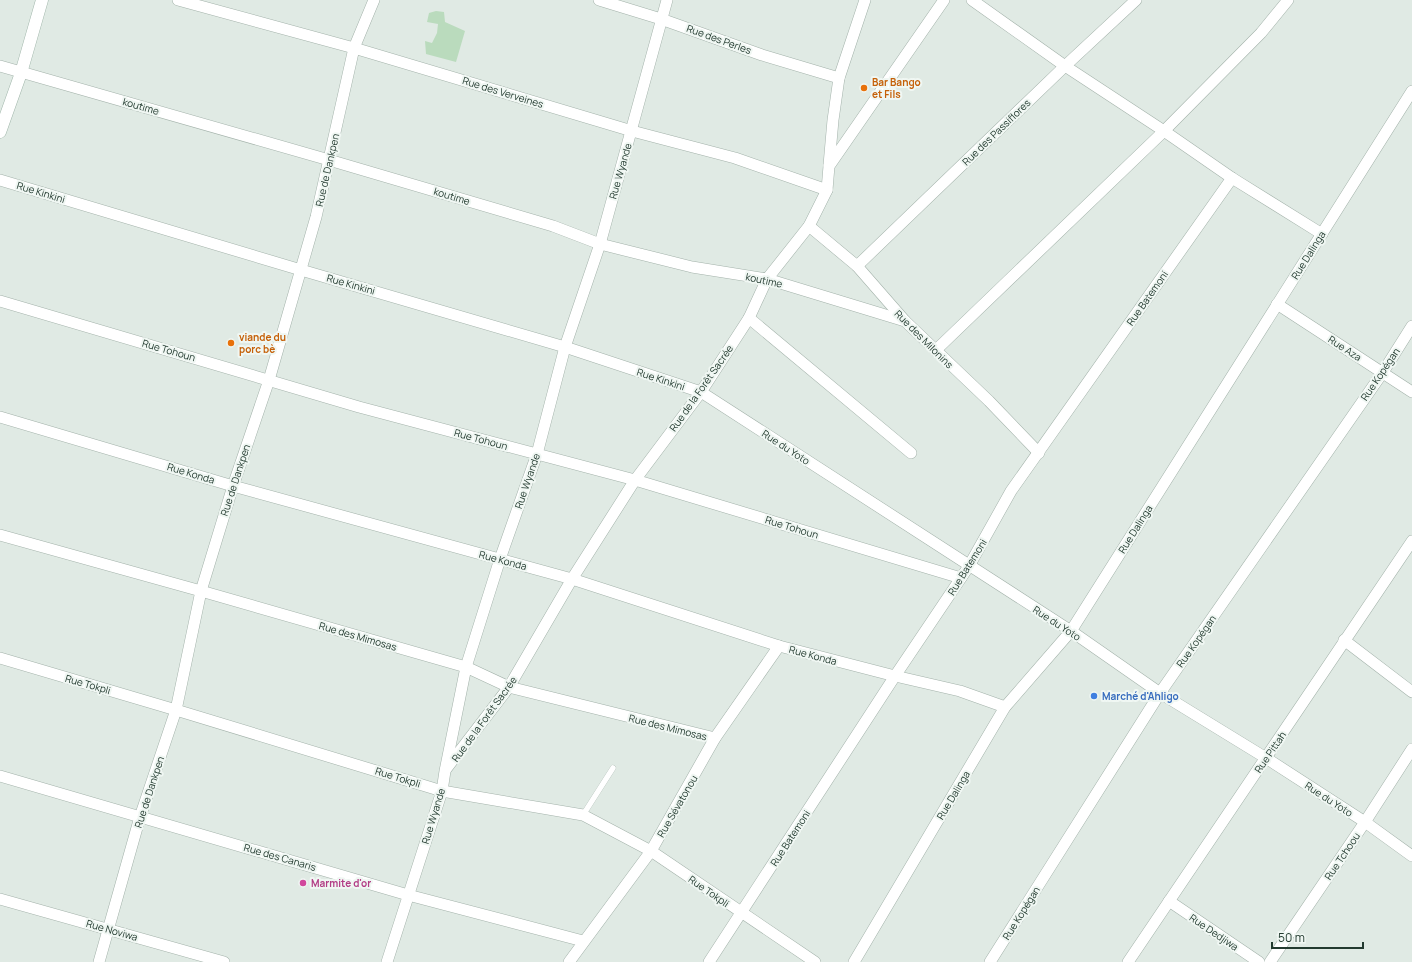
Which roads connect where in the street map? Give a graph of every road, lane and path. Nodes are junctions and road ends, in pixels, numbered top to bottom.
1 (42, 0) edge
2 (178, 0) edge
3 (374, 0) edge
4 (599, 0) edge
5 (667, 0) edge
6 (865, 0) edge
7 (944, 0) edge
8 (1136, 0) edge
9 (1288, 0) edge
10 (976, 1) edge
11 (661, 19) junction
12 (354, 48) junction
13 (0, 66) edge
14 (1065, 66) junction
15 (21, 73) junction
16 (839, 78) junction
17 (1412, 91) edge
18 (1164, 130) junction
19 (632, 131) junction
20 (0, 132) edge
21 (329, 160) junction
22 (829, 166) junction
23 (1232, 178) junction
24 (0, 180) edge
25 (827, 190) junction
26 (809, 226) junction
27 (1322, 234) junction
28 (600, 244) junction
29 (857, 266) junction
30 (301, 270) junction
31 (767, 279) junction
32 (0, 302) edge
33 (1277, 304) junction
34 (749, 318) junction
35 (905, 321) junction
36 (1412, 326) edge
37 (565, 347) junction
38 (936, 350) junction
39 (1383, 372) junction
40 (269, 380) junction
41 (701, 392) junction
42 (1412, 392) edge
43 (0, 417) edge
44 (911, 453) dead end
45 (1039, 453) junction
46 (537, 454) junction
47 (635, 480) junction
48 (233, 486) junction
49 (0, 535) edge
50 (1412, 541) edge
51 (500, 559) junction
52 (969, 566) junction
53 (961, 578) junction
54 (572, 579) junction
55 (201, 591) junction
56 (1071, 631) junction
57 (1344, 640) junction
58 (778, 646) junction
59 (0, 658) edge
60 (466, 667) junction
61 (895, 676) junction
62 (509, 687) junction
63 (1412, 692) edge
64 (1160, 693) junction
65 (1005, 707) junction
66 (176, 710) junction
67 (715, 738) junction
68 (1412, 749) edge
69 (1266, 758) junction
70 (613, 768) dead end
71 (445, 772) junction
72 (0, 776) edge
73 (442, 791) junction
74 (583, 815) junction
75 (140, 817) junction
76 (1365, 822) junction
77 (651, 851) junction
78 (1412, 856) edge
79 (408, 895) junction
80 (0, 899) edge
81 (1169, 901) junction
82 (741, 913) junction
83 (109, 930) junction
84 (583, 941) junction
85 (99, 962) edge
86 (224, 962) edge
87 (387, 962) edge
88 (569, 962) edge
89 (709, 962) edge
90 (815, 962) edge
91 (854, 962) edge
92 (990, 962) edge
93 (1128, 962) edge
94 (1259, 962) edge
95 (1270, 962) edge

1 - 15 main road
2 - 12 street, Rue des Verveines
3 - 12 street, Rue de Dankpen
4 - 11 street, Rue des Perles
5 - 11 street, Rue Wyande
6 - 16 street
7 - 22 street, Rue de la Forêt Sacrée
8 - 14 street, Rue des Passiflores
9 - 18 street
10 - 14 street
11 - 16 street, Rue des Perles
11 - 19 street, Rue Wyande
12 - 19 street, Rue des Verveines
12 - 21 street, Rue de Dankpen
13 - 15 street, koutime
14 - 18 street
14 - 29 street, Rue des Passiflores
15 - 20 main road
15 - 21 street, koutime
16 - 22 street
17 - 27 street, Rue Dalinga
18 - 23 street
18 - 38 street
19 - 25 street, Rue des Verveines
19 - 28 street, Rue Wyande
21 - 28 street, koutime
21 - 30 street, Rue de Dankpen
22 - 25 street, Rue de la Forêt Sacrée
23 - 27 street
23 - 45 street, Rue Batemoni
24 - 30 street, Rue Kinkini
25 - 26 street, Rue de la Forêt Sacrée
26 - 29 street, Rue des Milonins
26 - 31 street, Rue de la Forêt Sacrée
27 - 33 street, Rue Dalinga
28 - 31 street, koutime
28 - 37 street, Rue Wyande
29 - 35 street, Rue des Milonins
30 - 37 street, Rue Kinkini
30 - 40 street, Rue de Dankpen
31 - 34 street, Rue de la Forêt Sacrée
31 - 35 street, koutime
32 - 40 street, Rue Tohoun
33 - 39 street, Rue Aza
33 - 56 street, Rue Dalinga
34 - 41 street, Rue de la Forêt Sacrée
34 - 44 street
35 - 38 street, Rue des Milonins
36 - 39 street, Rue Kopégan
37 - 41 street, Rue Kinkini
37 - 46 street, Rue Wyande
38 - 45 street, Rue des Milonins
39 - 42 street, Rue Aza
39 - 64 street, Rue Kopégan
40 - 46 street, Rue Tohoun
40 - 48 street, Rue de Dankpen
41 - 47 street, Rue de la Forêt Sacrée
41 - 52 street, Rue du Yoto
43 - 48 street, Rue Konda
45 - 52 street, Rue Batemoni
46 - 47 street, Rue Tohoun
46 - 51 street, Rue Wyande
47 - 53 street, Rue Tohoun
47 - 54 street, Rue de la Forêt Sacrée
48 - 51 street, Rue Konda
48 - 55 street, Rue de Dankpen
49 - 55 street, Rue des Mimosas
50 - 57 street, Rue Pittah
51 - 54 street, Rue Konda
51 - 60 street, Rue Wyande
52 - 53 street, Rue Batemoni
52 - 56 street, Rue du Yoto
53 - 61 street, Rue Batemoni
54 - 58 street, Rue Konda
54 - 62 street, Rue de la Forêt Sacrée
55 - 60 street, Rue des Mimosas
55 - 66 street, Rue de Dankpen
56 - 64 street, Rue du Yoto
56 - 65 street, Rue Dalinga
57 - 63 street
57 - 69 street, Rue Pittah
58 - 61 street, Rue Konda
58 - 67 street, Rue Sévatonou
59 - 66 street, Rue Tokpli
60 - 62 street, Rue des Mimosas
60 - 71 street, Rue Wyande
61 - 65 street, Rue Konda
61 - 82 street, Rue Batemoni
62 - 67 street, Rue des Mimosas
62 - 71 street, Rue de la Forêt Sacrée
64 - 69 street, Rue du Yoto
64 - 92 street, Rue Kopégan
65 - 91 street, Rue Dalinga
66 - 73 street, Rue Tokpli
66 - 75 street, Rue de Dankpen
67 - 77 street, Rue Sévatonou
68 - 76 street, Rue Tchoou
69 - 76 street, Rue du Yoto
69 - 81 street, Rue Pittah
70 - 74 lane
71 - 73 street, Rue Wyande
72 - 75 street, Rue des Canaris
73 - 74 street, Rue Tokpli
73 - 79 street, Rue Wyande
74 - 77 street, Rue Tokpli
75 - 79 street, Rue des Canaris
75 - 83 street, Rue de Dankpen
76 - 78 street, Rue du Yoto
76 - 95 street, Rue Tchoou
77 - 82 street, Rue Tokpli
77 - 84 street, Rue Sévatonou
79 - 84 street, Rue des Canaris
79 - 87 street, Rue Wyande
80 - 83 street, Rue Noviwa
81 - 93 street, Rue Pittah
81 - 94 street, Rue Dedjiwa
82 - 89 street, Rue Batemoni
82 - 90 street, Rue Tokpli
83 - 85 street, Rue de Dankpen
83 - 86 street, Rue Noviwa
84 - 88 street, Rue Sévatonou

